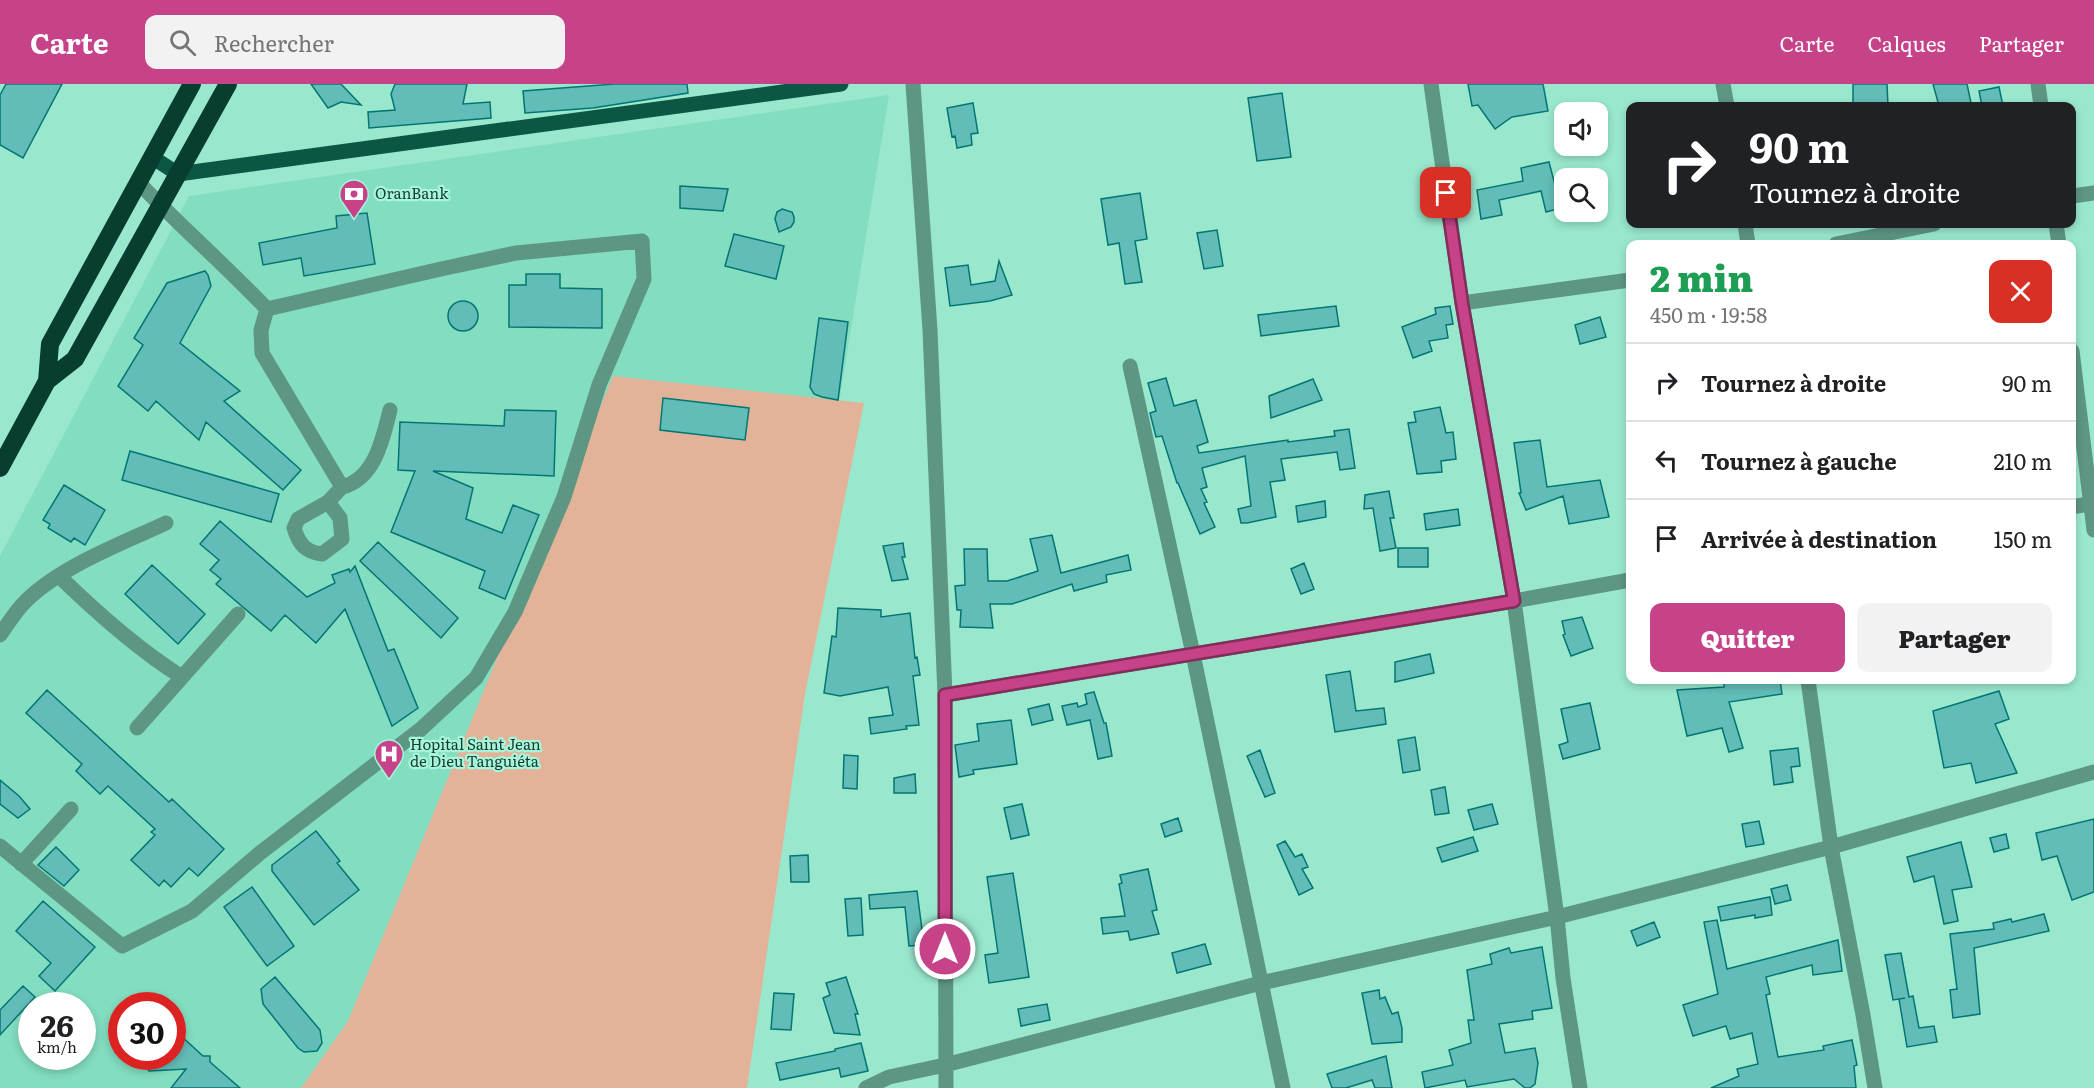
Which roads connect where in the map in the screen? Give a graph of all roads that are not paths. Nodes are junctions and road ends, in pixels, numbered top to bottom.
1 (192, 84) edge
2 (228, 84) edge
3 (841, 84) edge
4 (913, 84) edge
5 (1431, 84) edge
6 (1723, 84) edge
7 (2038, 84) edge
8 (1726, 102) edge
9 (2040, 102) edge
10 (152, 157) junction
11 (178, 174) junction
12 (138, 182) junction
13 (2094, 193) edge
14 (2076, 195) edge
15 (161, 206) junction
16 (1914, 228) edge
17 (1856, 240) edge
18 (1626, 281) edge
19 (1462, 303) junction
20 (267, 309) junction
21 (1130, 366) dead end
22 (47, 381) junction
23 (2076, 382) edge
24 (390, 410) dead end
25 (0, 468) edge
26 (342, 487) junction
27 (328, 502) dead end
28 (2092, 504) edge
29 (2076, 506) edge
30 (166, 523) dead end
31 (2094, 530) edge
32 (58, 576) junction
33 (1626, 581) edge
34 (1514, 601) junction
35 (238, 614) dead end
36 (0, 635) edge
37 (1193, 654) junction
38 (182, 677) junction
39 (1809, 684) edge
40 (945, 695) junction
41 (137, 728) dead end
42 (2094, 772) edge
43 (70, 809) dead end
44 (0, 846) edge
45 (1831, 847) junction
46 (21, 864) junction
47 (1557, 916) junction
48 (1261, 983) junction
49 (945, 1065) junction
50 (866, 1088) edge
51 (946, 1088) edge
52 (1283, 1088) edge
53 (1580, 1088) edge
54 (1875, 1088) edge

1 - 10 highway
2 - 11 highway
3 - 11 main road
4 - 40 street
5 - 19 street
6 - 8 street
7 - 9 street
10 - 11 main road
10 - 12 highway
11 - 15 highway
12 - 15 street
12 - 22 highway
13 - 14 street
15 - 20 street
15 - 22 highway
16 - 17 street
18 - 19 street
19 - 34 street
20 - 26 street
20 - 46 street
21 - 37 street
22 - 25 highway
23 - 28 street
24 - 26 street
26 - 27 street
28 - 29 street
28 - 31 street
30 - 32 street
32 - 36 street
32 - 38 street
33 - 34 street
34 - 37 street
34 - 47 street
35 - 38 street
37 - 40 street
37 - 48 street
38 - 41 street
39 - 45 street
40 - 49 street
42 - 45 street
43 - 46 street
44 - 46 street
45 - 47 street
45 - 54 street
47 - 48 street
47 - 53 street
48 - 49 street
48 - 52 street
49 - 50 street
49 - 51 street

